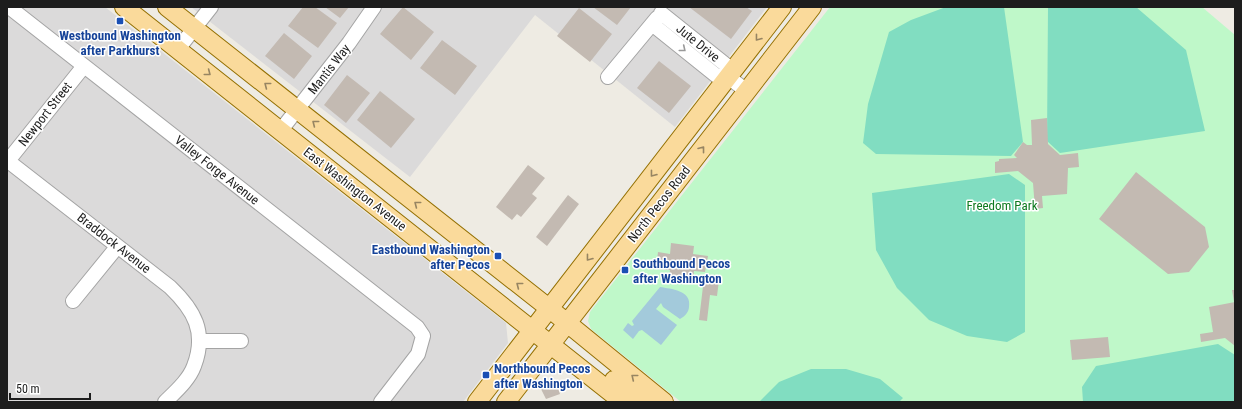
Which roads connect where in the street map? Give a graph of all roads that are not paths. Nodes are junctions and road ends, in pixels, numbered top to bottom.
1 (9, 7) edge
2 (124, 7) edge
3 (166, 7) edge
4 (211, 7) edge
5 (374, 7) edge
6 (782, 7) edge
7 (812, 7) edge
8 (664, 10) edge
9 (799, 15) edge
10 (652, 24) junction
11 (194, 28) junction
12 (178, 49) junction
13 (84, 66) junction
14 (608, 77) dead end
15 (728, 77) junction
16 (747, 91) junction
17 (297, 109) junction
18 (281, 130) junction
19 (8, 161) edge
20 (117, 246) junction
21 (73, 301) dead end
22 (541, 319) junction
23 (559, 334) junction
24 (199, 340) junction
25 (242, 341) dead end
26 (165, 402) edge
27 (380, 402) edge
28 (477, 402) edge
29 (506, 402) edge
30 (623, 402) edge
31 (642, 402) edge
32 (664, 402) edge

1 - 13 street, Valley Forge Avenue
2 - 12 main road, East Washington Avenue
3 - 11 main road, East Washington Avenue
4 - 11 street
5 - 17 street, Mantis Way
6 -> 15 main road, North Pecos Road
7 - 9 main road, North Pecos Road
8 - 10 street
8 - 15 street, Jute Drive
9 - 16 main road, North Pecos Road
10 - 14 street
10 -> 15 street, Jute Drive
11 - 12 street
17 -> 11 main road, East Washington Avenue
12 -> 18 main road, East Washington Avenue
13 - 19 street, Newport Street
13 - 27 street, Valley Forge Avenue
15 - 16 street, Jute Drive
15 -> 22 main road, North Pecos Road
23 -> 16 main road, North Pecos Road
17 - 18 street, Mantis Way
22 -> 17 main road, East Washington Avenue
18 - 22 main road, East Washington Avenue
19 - 20 street, Braddock Avenue
20 - 21 street
20 - 24 street, Braddock Avenue
22 - 23 main road, East Washington Avenue
22 - 23 main road, East Washington Avenue
22 - 28 main road, North Pecos Road
23 - 29 main road, North Pecos Road
23 - 30 main road, East Washington Avenue
23 - 31 main road
32 -> 23 main road, East Washington Avenue
24 - 25 street
24 - 26 street

